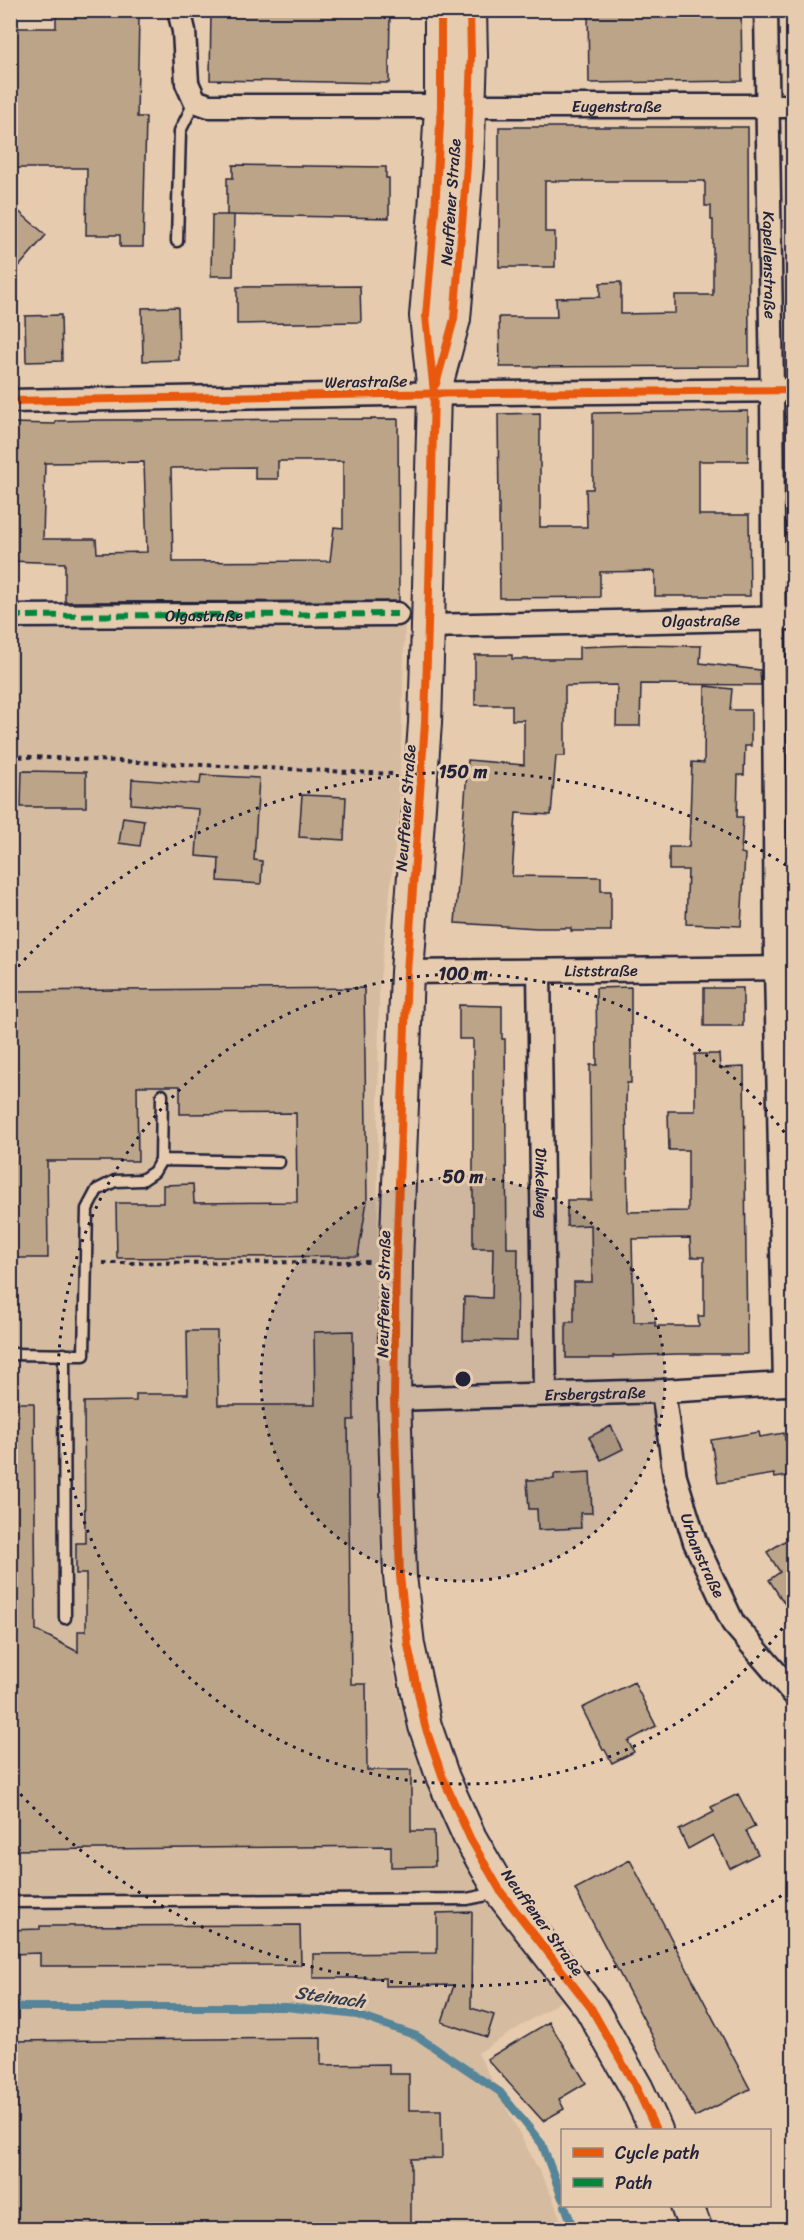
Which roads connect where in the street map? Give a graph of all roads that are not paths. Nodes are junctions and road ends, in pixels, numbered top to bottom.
1 (179, 10) edge
2 (441, 10) edge
3 (470, 10) edge
4 (766, 10) edge
5 (195, 101) junction
6 (768, 106) junction
7 (794, 106) edge
8 (455, 107) junction
9 (177, 241) dead end
10 (783, 390) edge
11 (434, 393) junction
12 (10, 401) edge
13 (398, 614) dead end
14 (10, 616) edge
15 (783, 618) edge
16 (428, 626) junction
17 (785, 968) edge
18 (539, 971) junction
19 (407, 972) junction
20 (162, 1095) dead end
21 (161, 1160) junction
22 (279, 1162) dead end
23 (10, 1354) edge
24 (64, 1354) junction
25 (789, 1382) edge
26 (663, 1391) junction
27 (545, 1394) junction
28 (394, 1399) junction
29 (65, 1618) dead end
30 (794, 1694) edge
31 (501, 1892) junction
32 (10, 1902) edge
33 (656, 2129) edge
34 (688, 2207) edge
35 (696, 2229) edge

1 - 5 street
2 - 8 main road, Neuffener Straße
3 - 8 main road, Neuffener Straße
4 - 6 street, Kapellenstraße
5 - 8 street
5 - 9 lane
6 - 7 street, Eugenstraße
6 - 8 street, Eugenstraße
6 - 10 street, Kapellenstraße
8 - 11 main road, Neuffener Straße
10 - 11 street, Werastraße
10 - 15 street, Kapellenstraße
11 - 12 street, Werastraße
11 - 16 main road, Neuffener Straße
13 - 14 street, Olgastraße
15 - 16 street, Olgastraße
15 - 17 street, Kapellenstraße
16 - 19 main road, Neuffener Straße
17 - 18 street, Liststraße
17 - 25 street, Kapellenstraße
18 - 19 street, Liststraße
18 - 27 street, Dinkelweg
19 - 28 main road, Neuffener Straße
20 - 21 lane
21 - 22 lane
21 - 24 lane
23 - 24 lane
24 - 29 lane
25 - 26 street, Ersbergstraße
26 - 27 street, Ersbergstraße
26 - 30 street, Urbanstraße
27 - 28 street, Ersbergstraße
28 - 31 main road, Neuffener Straße
31 - 32 lane
31 - 33 main road, Neuffener Straße
34 - 35 main road

